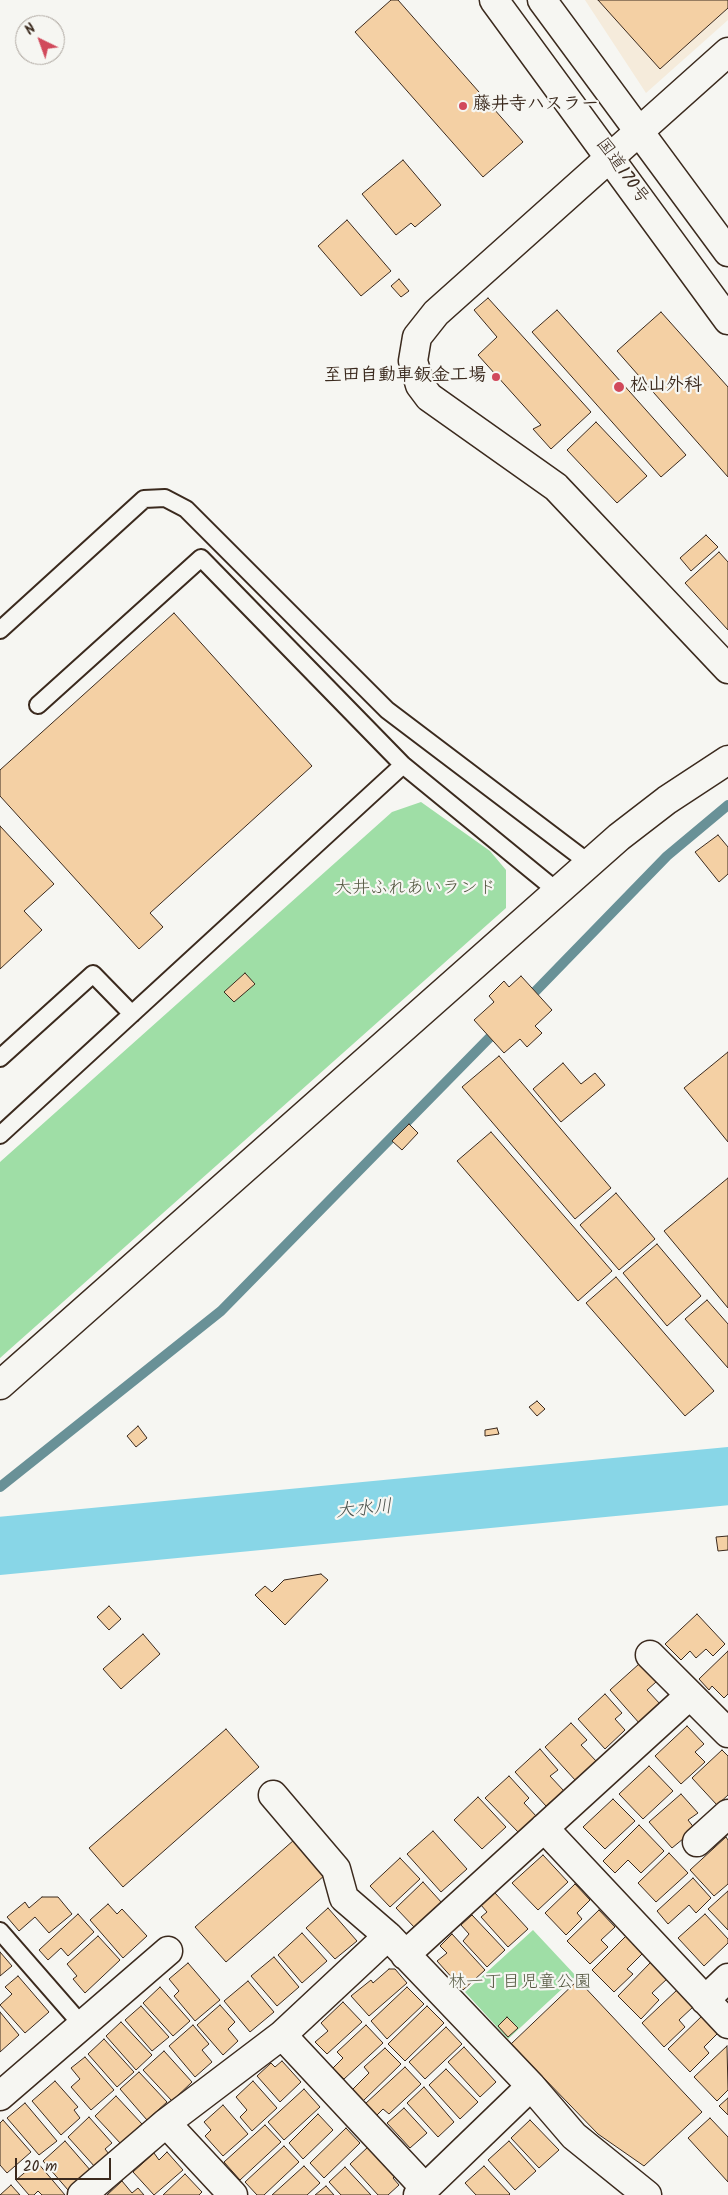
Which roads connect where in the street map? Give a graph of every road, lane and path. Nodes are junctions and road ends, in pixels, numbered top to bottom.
1 (494, 0) edge
2 (542, 0) edge
3 (728, 52) edge
4 (640, 131) junction
5 (610, 157) junction
6 (728, 252) edge
7 (728, 320) edge
8 (0, 630) edge
9 (728, 669) edge
10 (38, 705) dead end
11 (728, 760) edge
12 (403, 764) junction
13 (589, 863) junction
14 (557, 891) junction
15 (132, 1014) junction
16 (0, 1058) edge
17 (0, 1135) edge
18 (0, 1385) edge
19 (650, 1655) dead end
20 (690, 1695) junction
21 (728, 1733) edge
22 (272, 1795) dead end
23 (728, 1814) edge
24 (544, 1828) junction
25 (697, 1842) dead end
26 (0, 1931) edge
27 (397, 1945) junction
28 (168, 1951) dead end
29 (728, 1978) edge
30 (705, 2000) junction
31 (728, 2024) edge
32 (82, 2025) junction
33 (282, 2035) junction
34 (531, 2086) junction
35 (2, 2092) edge
36 (166, 2123) junction
37 (422, 2191) edge
38 (82, 2195) edge
39 (233, 2195) edge
40 (647, 2195) edge

1 - 5 main road, 国道170号
2 - 4 main road
3 - 4 main road
4 - 5 main road
4 - 6 main road
5 - 7 main road, 国道170号
5 - 9 main road
8 - 13 lane
10 - 12 lane
11 - 13 main road
12 - 14 lane
12 - 15 lane
13 - 14 main road
14 - 18 main road
15 - 16 lane
15 - 17 lane
19 - 20 main road
20 - 21 main road
20 - 24 main road
22 - 27 main road
23 - 25 main road
24 - 27 main road
24 - 30 main road
26 - 32 lane
27 - 33 main road
27 - 34 main road
28 - 32 main road
29 - 30 main road
30 - 31 main road
32 - 35 main road
33 - 36 main road
33 - 37 main road
34 - 37 main road
34 - 40 main road
36 - 38 main road
36 - 39 main road

